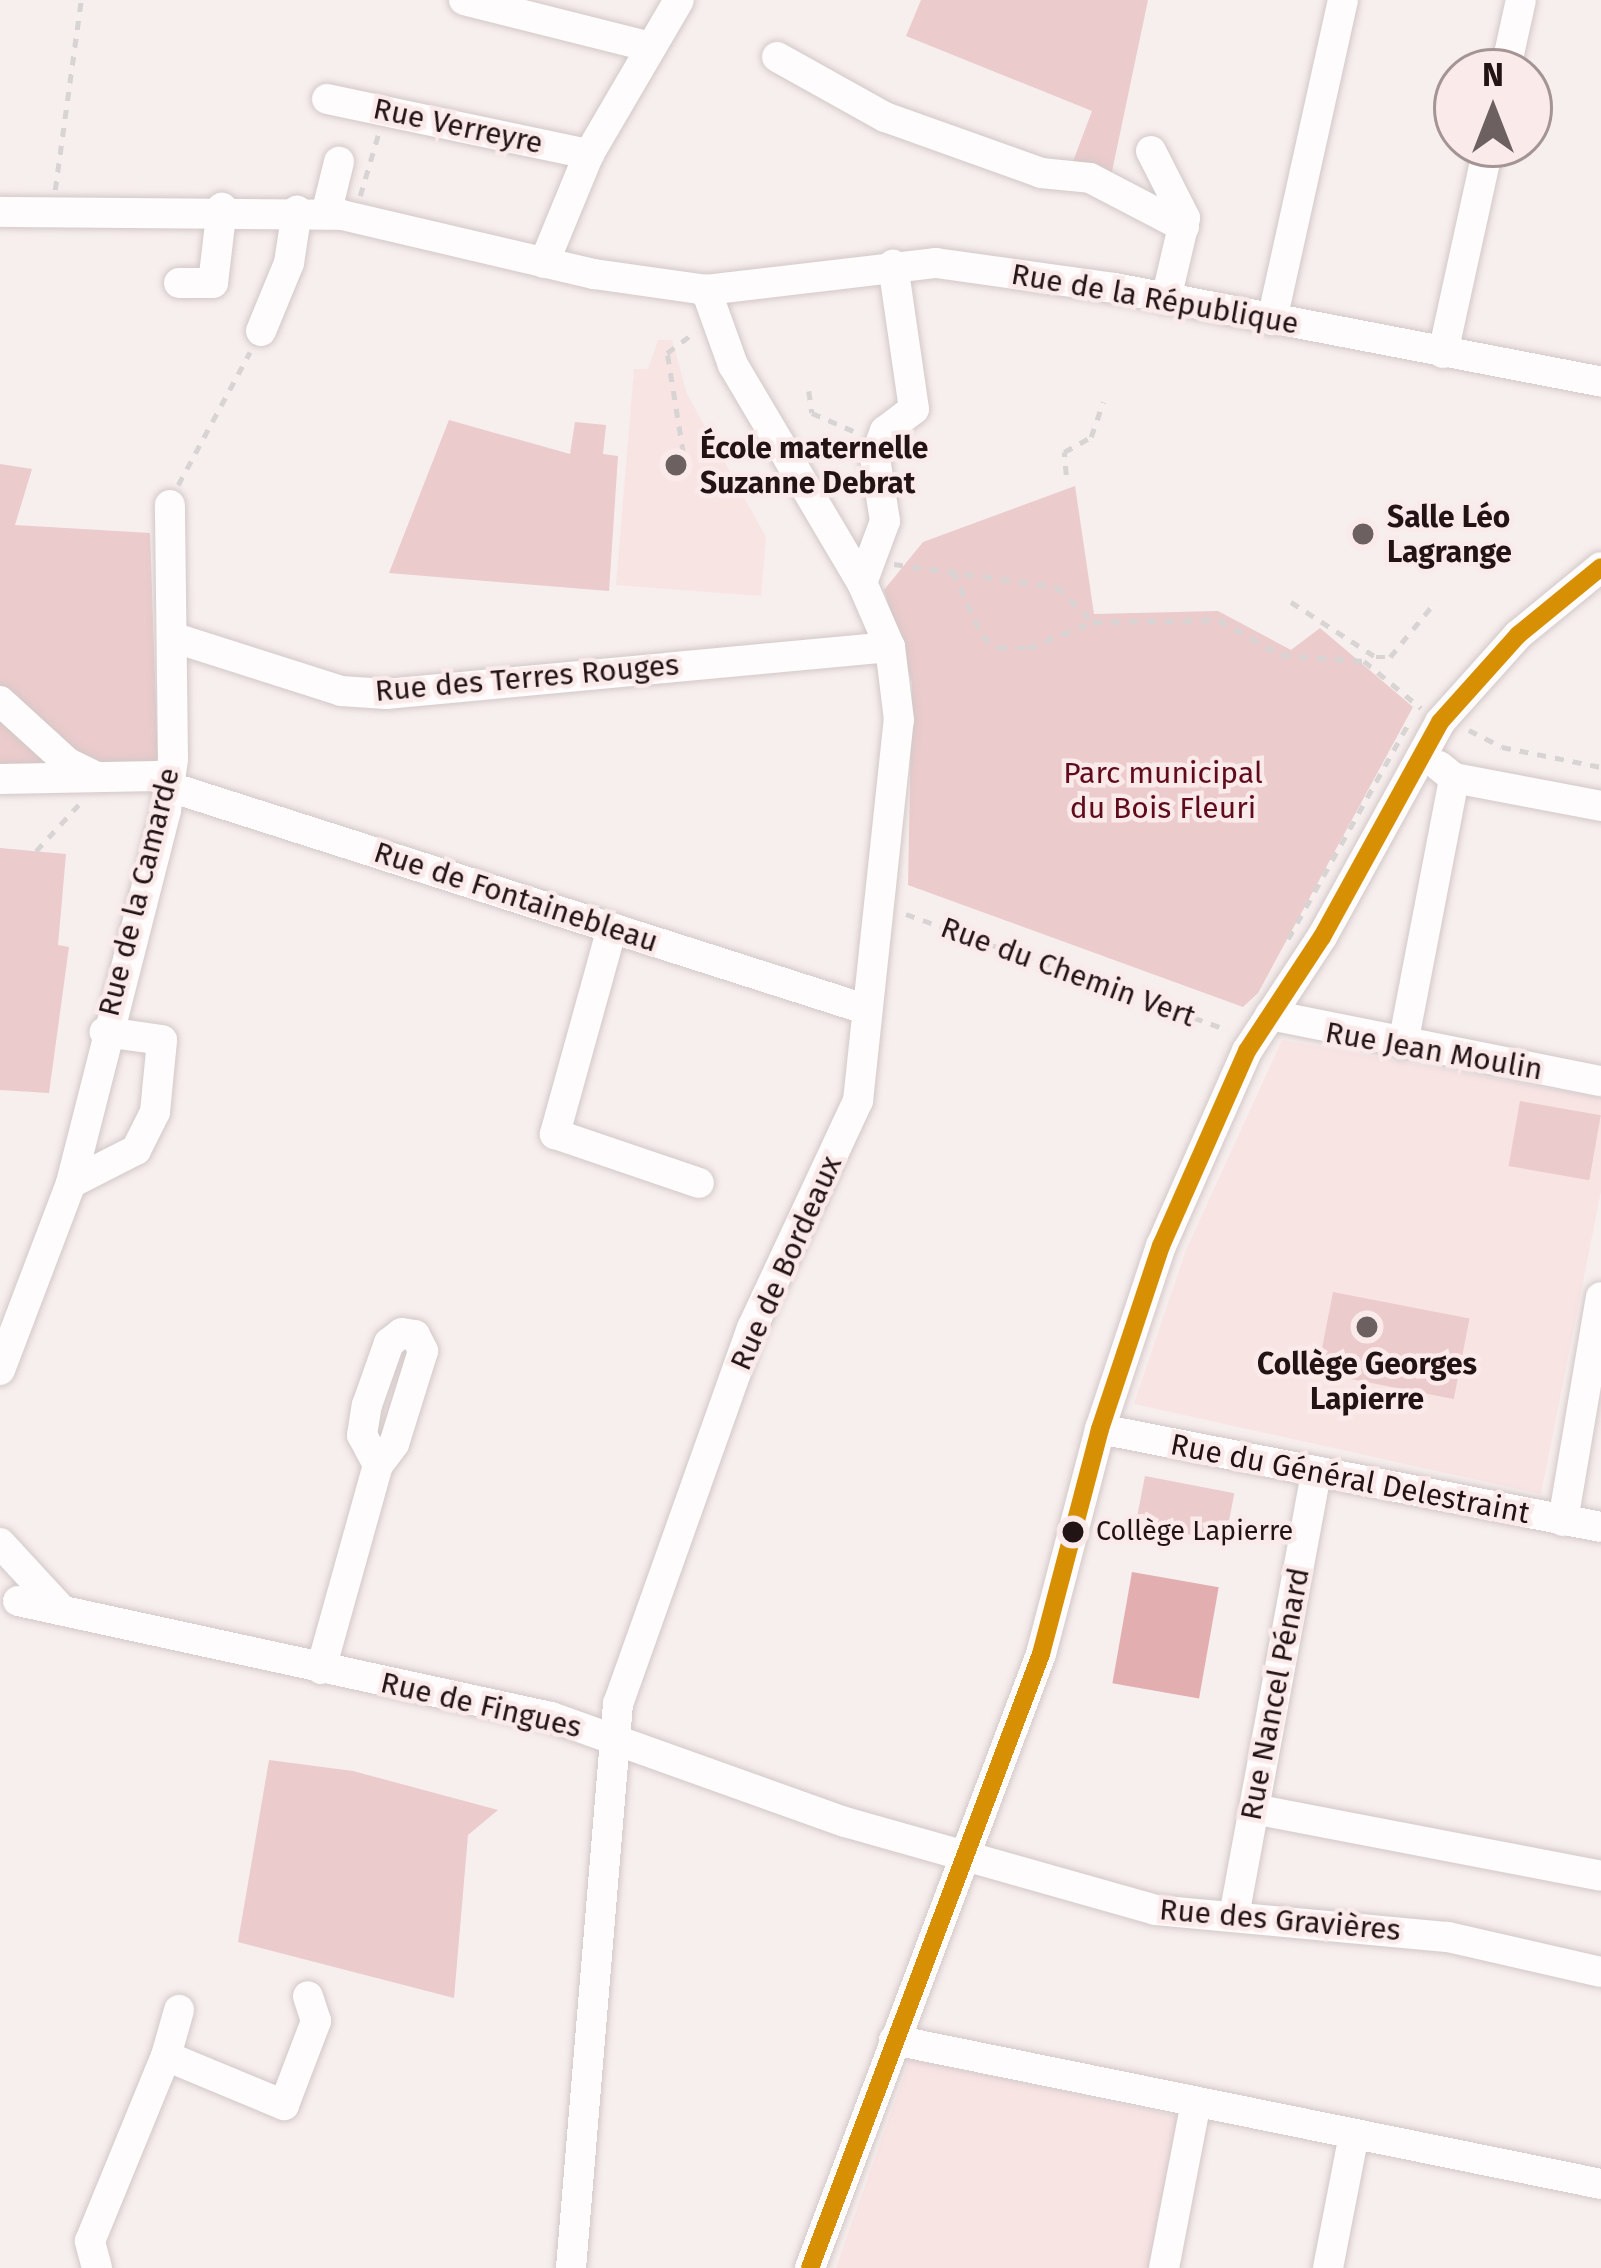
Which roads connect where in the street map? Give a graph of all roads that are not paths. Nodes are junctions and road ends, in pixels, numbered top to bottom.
1 (464, 0) edge
2 (679, 0) edge
3 (1342, 0) edge
4 (1521, 0) edge
5 (647, 46) junction
6 (1510, 48) edge
7 (777, 57) dead end
8 (327, 99) dead end
9 (1151, 151) dead end
10 (590, 154) junction
11 (339, 162) dead end
12 (1484, 168) edge
13 (223, 208) junction
14 (0, 212) edge
15 (326, 214) junction
16 (1184, 227) junction
17 (544, 263) junction
18 (893, 265) junction
19 (179, 283) dead end
20 (1166, 299) junction
21 (712, 303) junction
22 (1272, 320) junction
23 (261, 332) road end
24 (1443, 353) junction
25 (1601, 382) edge
26 (170, 505) road end
27 (1601, 567) edge
28 (870, 570) junction
29 (172, 637) junction
30 (890, 647) junction
31 (0, 701) edge
32 (1420, 752) junction
33 (0, 778) edge
34 (1454, 778) junction
35 (102, 779) junction
36 (170, 787) junction
37 (1601, 806) edge
38 (612, 928) junction
39 (862, 1008) junction
40 (1261, 1027) junction
41 (105, 1033) junction
42 (1403, 1044) junction
43 (1601, 1082) edge
44 (71, 1183) junction
45 (699, 1183) dead end
46 (1601, 1297) edge
47 (0, 1370) edge
48 (1100, 1429) junction
49 (378, 1465) dead end
50 (1316, 1472) junction
51 (1563, 1521) junction
52 (1601, 1527) edge
53 (0, 1544) edge
54 (14, 1596) edge
55 (321, 1669) junction
56 (612, 1739) junction
57 (1254, 1809) junction
58 (962, 1856) junction
59 (1601, 1876) edge
60 (1234, 1916) junction
61 (1601, 1972) edge
62 (308, 1996) dead end
63 (179, 2010) dead end
64 (894, 2040) junction
65 (166, 2056) junction
66 (1196, 2102) junction
67 (1354, 2134) junction
68 (1601, 2184) edge
69 (97, 2268) edge
70 (571, 2268) edge
71 (810, 2268) edge
72 (1164, 2268) edge
73 (1328, 2268) edge

1 - 5 street
2 - 5 street
3 - 22 street
4 - 6 street
5 - 10 street
7 - 16 street
8 - 10 street, Rue Verreyre
9 - 16 street
10 - 17 street
11 - 15 street
12 - 24 street
13 - 14 street, Rue de la République
13 - 15 street, Rue de la République
13 - 19 street
15 - 17 street, Rue de la République
15 - 23 street
16 - 20 street
17 - 21 street, Rue de la République
18 - 20 street, Rue de la République
18 - 21 street, Rue de la République
18 - 28 street
20 - 22 street, Rue de la République
21 - 28 street, Rue de Bordeaux
22 - 24 street, Rue de la République
24 - 25 street, Rue de la République
26 - 29 street, Rue de la Camarde
27 - 32 street
28 - 30 street, Rue de Bordeaux
29 - 30 street, Rue des Terres Rouges
29 - 36 street, Rue de la Camarde
30 - 39 street, Rue de Bordeaux
31 - 35 street
32 - 34 street
32 - 40 street
33 - 35 street, Rue de Fontainebleau
34 - 37 street
34 - 42 street
35 - 36 street, Rue de Fontainebleau
36 - 38 street, Rue de Fontainebleau
36 - 41 street, Rue de la Camarde
38 - 39 street, Rue de Fontainebleau
38 - 45 street
39 - 56 street, Rue de Bordeaux
40 - 42 street, Rue Jean Moulin
40 - 48 street
41 - 44 street, Rue de la Camarde
41 - 44 street
42 - 43 street, Rue Jean Moulin
44 - 47 street, Rue de la Camarde
46 - 51 street
48 - 50 street, Rue du Général Delestraint
48 - 58 street
49 - 55 street
50 - 51 street, Rue du Général Delestraint
50 - 57 street, Rue Nancel Pénard
51 - 52 street, Rue du Général Delestraint
53 - 54 street
54 - 55 street, Rue de Fingues
55 - 56 street, Rue de Fingues
56 - 58 street, Rue de Fingues
56 - 70 street, Rue de Bordeaux
57 - 59 street
57 - 60 street, Rue Nancel Pénard
58 - 60 street, Rue des Gravières
58 - 64 street
60 - 61 street, Rue des Gravières
62 - 65 street
63 - 65 street
64 - 66 street
64 - 71 street
65 - 69 street
66 - 67 street
66 - 72 street
67 - 68 street
67 - 73 street

